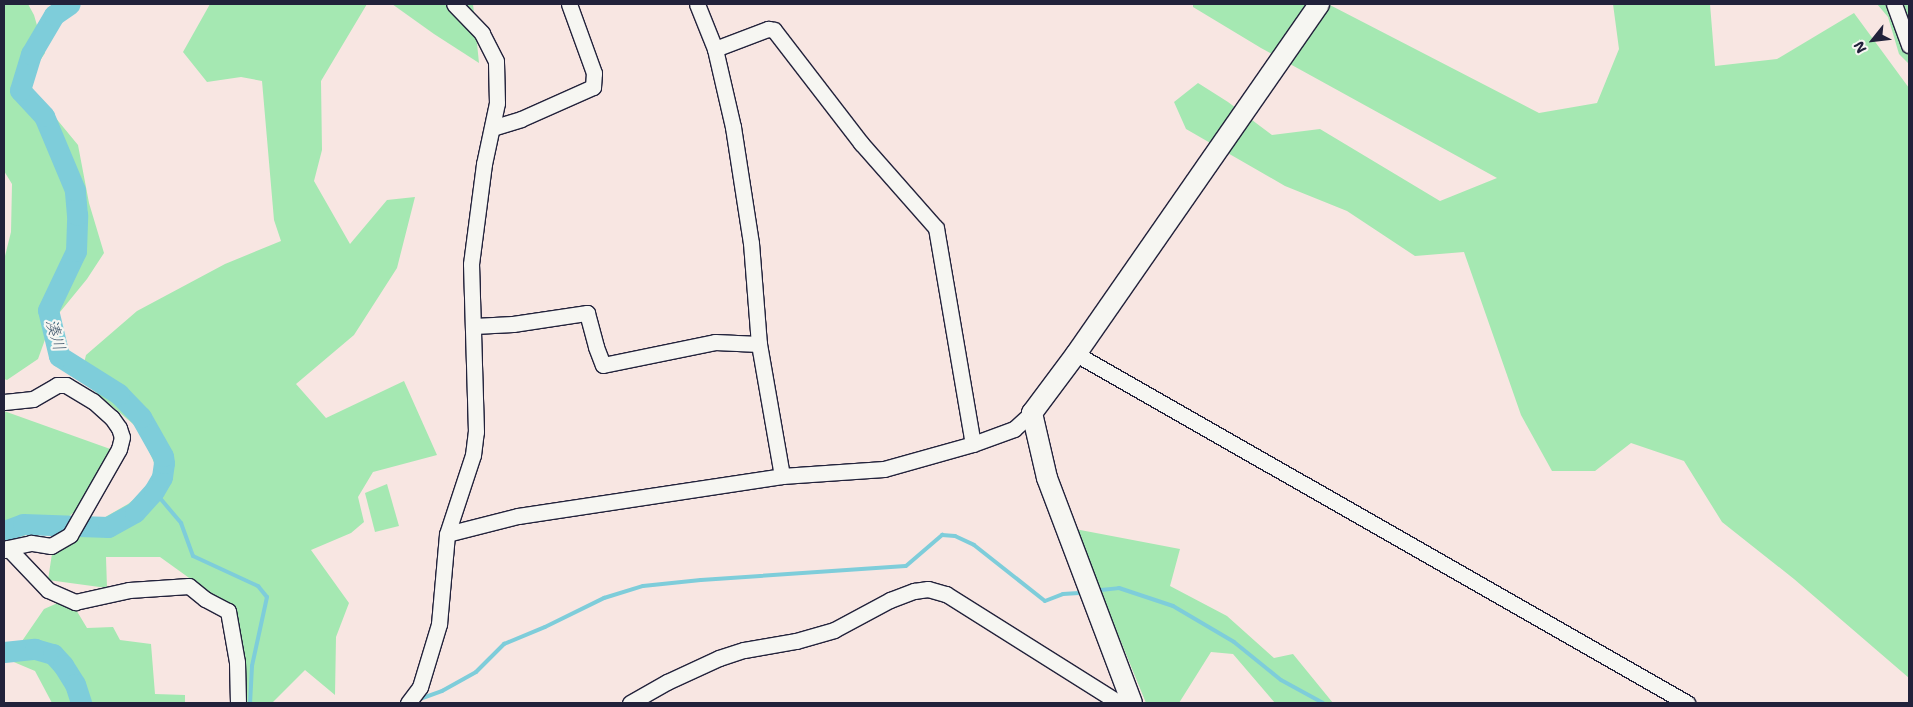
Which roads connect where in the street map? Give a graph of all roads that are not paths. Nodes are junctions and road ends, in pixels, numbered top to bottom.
1 (454, 4) edge
2 (569, 4) edge
3 (697, 4) edge
4 (1319, 4) edge
5 (1894, 4) edge
6 (1909, 46) edge
7 (715, 49) junction
8 (492, 128) junction
9 (474, 326) junction
10 (759, 344) junction
11 (1076, 354) junction
12 (4, 402) edge
13 (1032, 413) junction
14 (973, 444) junction
15 (782, 476) junction
16 (447, 534) junction
17 (6, 549) edge
18 (411, 698) edge
19 (238, 703) edge
20 (630, 703) edge
21 (1119, 703) edge
22 (1132, 703) edge
23 (1687, 703) edge

1 - 8 street
2 - 8 street
3 - 7 street
4 - 11 street
5 - 6 street
7 - 10 street
7 - 14 street
8 - 9 street
9 - 10 street
9 - 16 street
10 - 15 street
11 - 13 street
11 - 23 street
12 - 17 street
13 - 14 street
13 - 22 street
14 - 15 street
15 - 16 street
16 - 18 street
17 - 19 street
20 - 21 street

